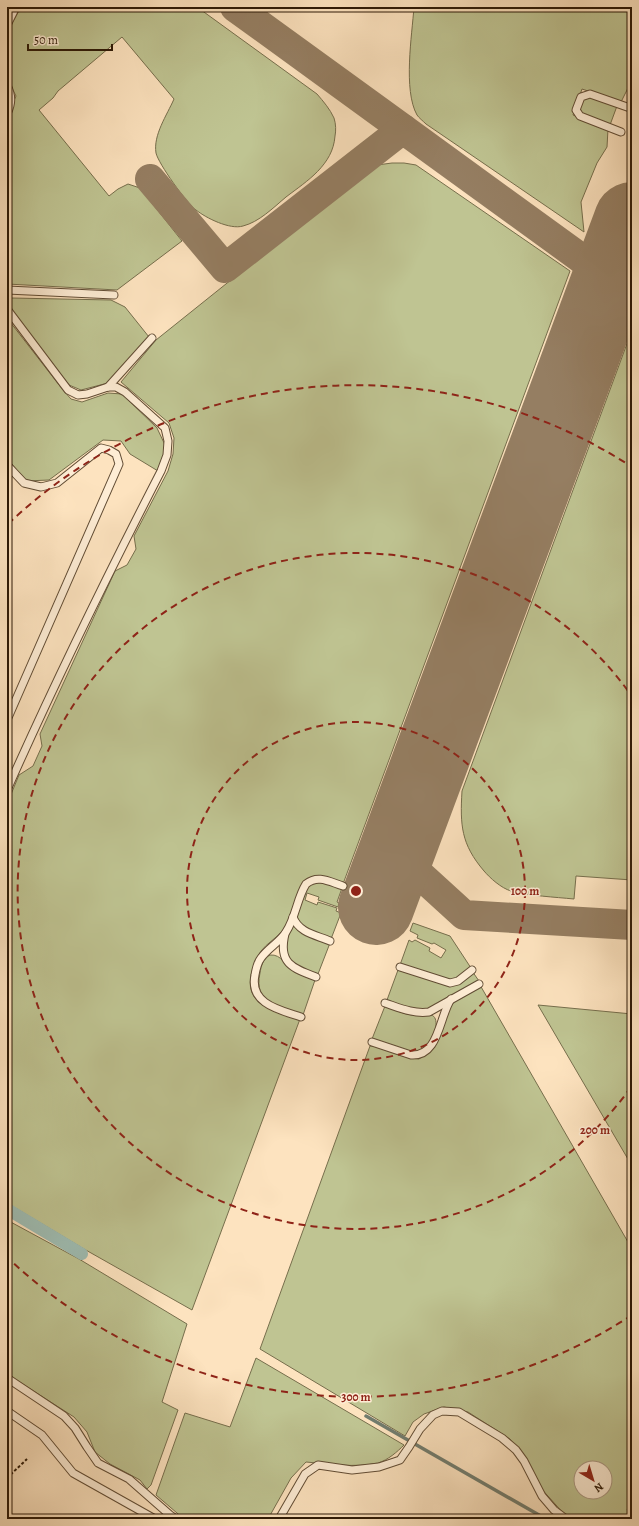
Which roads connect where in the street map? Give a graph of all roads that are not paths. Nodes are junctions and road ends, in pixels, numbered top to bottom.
1 (16, 7) edge
2 (7, 25) edge
3 (7, 85) edge
4 (630, 108) dead end
5 (7, 114) edge
6 (621, 132) dead end
7 (7, 290) edge
8 (114, 295) dead end
9 (7, 309) edge
10 (152, 338) dead end
11 (108, 387) junction
12 (7, 465) edge
13 (7, 720) edge
14 (7, 790) edge
15 (343, 886) dead end
16 (293, 917) junction
17 (285, 933) junction
18 (330, 941) dead end
19 (400, 967) dead end
20 (472, 970) dead end
21 (316, 977) dead end
22 (479, 984) dead end
23 (451, 999) junction
24 (385, 1003) dead end
25 (301, 1017) dead end
26 (372, 1042) dead end
27 (7, 1378) edge
28 (7, 1411) edge
29 (155, 1519) edge
30 (176, 1519) edge
31 (279, 1519) edge
32 (566, 1519) edge

1 - 2 lane
3 - 5 lane
4 - 6 lane
7 - 8 lane
9 - 11 lane
10 - 11 lane
11 - 14 lane
12 - 13 lane
15 - 16 lane
16 - 17 lane
16 - 18 lane
17 - 21 lane
17 - 25 lane
19 - 20 lane
22 - 23 lane
23 - 24 lane
23 - 26 lane
27 - 30 lane
28 - 29 lane
31 - 32 lane

